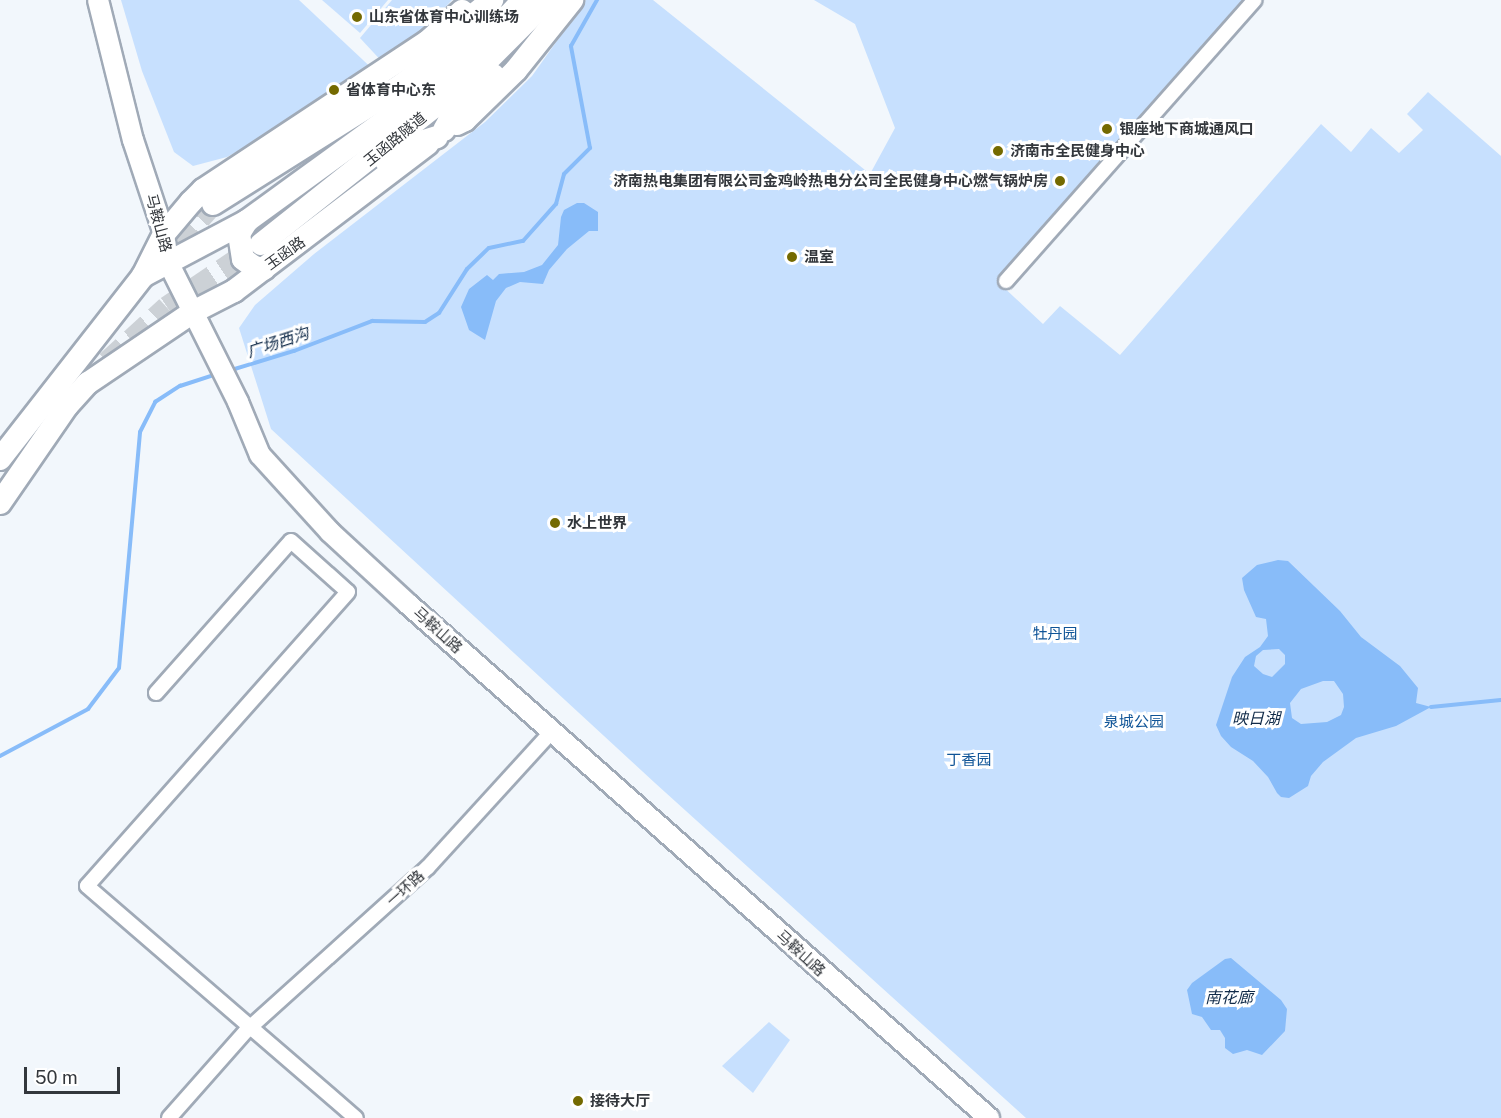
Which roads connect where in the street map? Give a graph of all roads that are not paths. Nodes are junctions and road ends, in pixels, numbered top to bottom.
1 (98, 0) edge
2 (474, 0) edge
3 (492, 0) edge
4 (521, 0) edge
5 (550, 0) edge
6 (572, 0) edge
7 (1255, 0) edge
8 (441, 134) junction
9 (242, 186) junction
10 (213, 204) tunnel mouth
11 (294, 220) junction
12 (247, 221) junction
13 (164, 234) junction
14 (261, 244) tunnel mouth
15 (168, 262) junction
16 (264, 269) junction
17 (143, 276) junction
18 (1006, 281) dead end
19 (193, 312) junction
20 (0, 459) edge
21 (0, 503) edge
22 (156, 693) dead end
23 (552, 732) junction
24 (248, 1029) junction
25 (169, 1118) edge
26 (356, 1118) edge
27 (988, 1118) edge

1 - 13 main road, 马鞍山路
2 - 13 main road
3 - 9 main road
4 - 9 main road
4 - 12 main road
5 - 8 main road
5 - 11 main road, 玉函路隧道
6 - 8 main road, 玉函路
7 - 18 street
8 - 11 main road
8 - 16 main road, 玉函路
9 - 10 main road
11 - 14 main road, 玉函路隧道
12 - 15 main road
12 - 16 main road
13 - 15 main road, 马鞍山路
13 - 17 main road
15 - 17 main road
15 - 19 main road, 马鞍山路
16 - 19 main road, 玉函路
17 - 20 main road
19 - 21 main road, 玉函路
19 - 23 main road, 马鞍山路
22 - 24 street
23 - 24 street, 一环路
23 - 27 main road, 马鞍山路
24 - 25 street, 一环路
24 - 26 street

